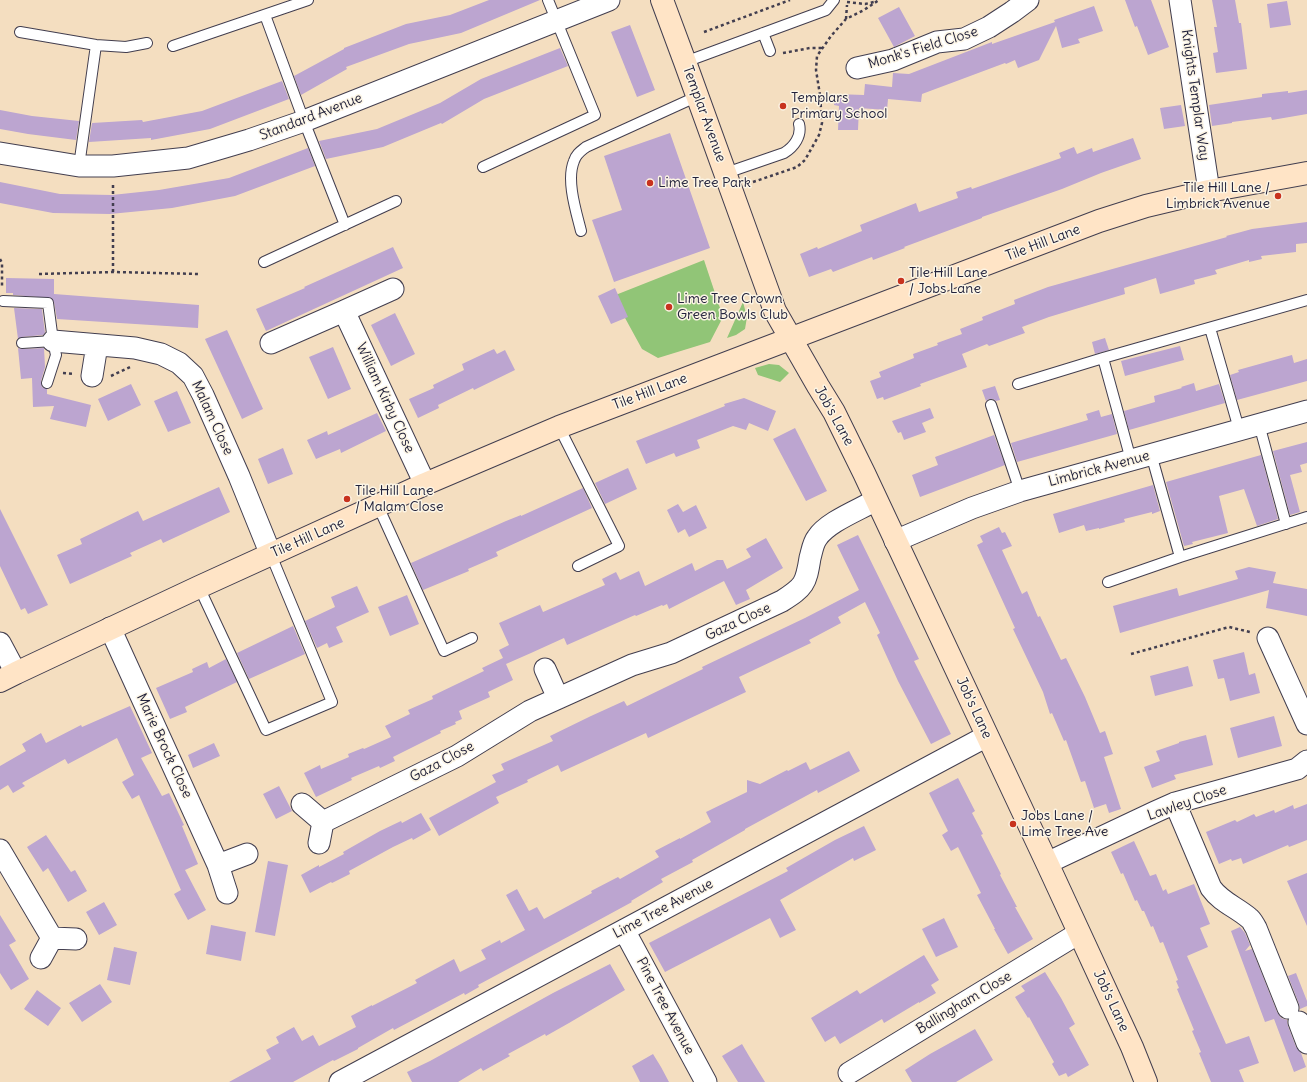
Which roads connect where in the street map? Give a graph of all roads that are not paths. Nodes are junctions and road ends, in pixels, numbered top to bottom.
1 (308, 0) edge
2 (548, 0) edge
3 (609, 0) edge
4 (662, 0) edge
5 (834, 0) edge
6 (1028, 0) edge
7 (1180, 0) edge
8 (265, 15) junction
9 (556, 21) junction
10 (20, 32) dead end
11 (762, 33) junction
12 (146, 43) dead end
13 (96, 45) junction
14 (173, 46) dead end
15 (774, 52) road end
16 (686, 62) junction
17 (857, 68) dead end
18 (698, 96) junction
19 (304, 120) junction
20 (799, 124) dead end
21 (0, 153) edge
22 (79, 166) junction
23 (483, 167) dead end
24 (726, 173) junction
25 (1307, 173) edge
26 (1209, 191) junction
27 (396, 201) dead end
28 (345, 225) junction
29 (581, 231) dead end
30 (264, 262) dead end
31 (393, 289) dead end
32 (1307, 300) edge
33 (3, 301) road end
34 (344, 311) junction
35 (1210, 328) junction
36 (792, 338) junction
37 (53, 341) junction
38 (22, 343) dead end
39 (271, 344) dead end
40 (97, 345) junction
41 (1103, 358) junction
42 (92, 376) dead end
43 (47, 383) dead end
44 (1018, 384) dead end
45 (991, 405) dead end
46 (1307, 411) edge
47 (1260, 424) junction
48 (559, 427) junction
49 (1239, 429) junction
50 (1151, 454) junction
51 (1131, 460) junction
52 (425, 484) junction
53 (1020, 491) junction
54 (876, 500) junction
55 (378, 506) junction
56 (1307, 517) edge
57 (1286, 524) junction
58 (895, 541) junction
59 (271, 555) junction
60 (1180, 557) junction
61 (578, 566) dead end
62 (1108, 582) dead end
63 (199, 587) junction
64 (110, 628) junction
65 (1262, 636) road end
66 (472, 638) dead end
67 (0, 643) edge
68 (545, 669) dead end
69 (8, 677) edge
70 (558, 698) junction
71 (1307, 724) edge
72 (987, 736) junction
73 (1307, 761) edge
74 (1176, 803) junction
75 (302, 804) dead end
76 (323, 822) junction
77 (319, 843) dead end
78 (0, 850) edge
79 (247, 854) dead end
80 (1047, 863) junction
81 (218, 865) junction
82 (227, 892) dead end
83 (624, 930) junction
84 (1079, 932) junction
85 (52, 938) junction
86 (76, 939) dead end
87 (42, 958) dead end
88 (1307, 1043) edge
89 (849, 1073) dead end
90 (340, 1082) edge
91 (706, 1082) edge
92 (1146, 1082) edge

1 - 8 lane
2 - 9 lane
3 - 9 street, Standard Avenue
4 - 16 main road, Templar Avenue
5 - 11 lane
6 - 17 street, Monk's Field Close
7 - 26 street, Knights Templar Way
8 - 14 lane
8 - 19 lane
9 - 19 street, Standard Avenue
9 - 23 lane
10 - 13 lane
11 - 15 lane
11 - 16 lane
12 - 13 lane
13 - 22 lane
16 - 18 main road, Templar Avenue
18 - 24 main road, Templar Avenue
18 - 29 lane
19 - 22 street, Standard Avenue
19 - 28 lane
20 - 24 lane
21 - 22 street, Standard Avenue
24 - 36 main road, Templar Avenue
25 - 26 main road, Tile Hill Lane
26 - 36 main road, Tile Hill Lane
27 - 28 lane
28 - 30 lane
31 - 34 street
32 - 35 lane
33 - 37 lane
34 - 39 street
34 - 52 street, William Kirby Close
35 - 41 lane
35 - 49 lane
36 - 48 main road, Tile Hill Lane
36 - 54 main road, Job's Lane
37 - 38 lane
37 - 40 street, Malam Close
37 - 43 lane
40 - 42 street
40 - 59 street, Malam Close
41 - 44 lane
41 - 51 lane
45 - 53 lane
46 - 47 street, Limbrick Avenue
47 - 49 street, Limbrick Avenue
47 - 57 lane
48 - 52 main road, Tile Hill Lane
48 - 61 lane
49 - 50 street, Limbrick Avenue
50 - 51 street, Limbrick Avenue
50 - 60 lane
51 - 53 street, Limbrick Avenue
52 - 55 main road, Tile Hill Lane
53 - 58 street, Limbrick Avenue
54 - 58 main road, Job's Lane
54 - 70 street, Gaza Close
55 - 59 main road, Tile Hill Lane
55 - 66 lane
56 - 57 lane
57 - 60 lane
58 - 72 main road, Job's Lane
59 - 63 main road, Tile Hill Lane
59 - 63 lane
60 - 62 lane
63 - 64 main road, Tile Hill Lane
64 - 69 main road, Tile Hill Lane
64 - 81 street, Marie Brock Close
65 - 71 street
67 - 69 street, Tile Hill Lane
68 - 70 street
70 - 76 street, Gaza Close
72 - 80 main road, Job's Lane
72 - 83 street, Lime Tree Avenue
73 - 74 street, Lawley Close
74 - 80 street, Lawley Close
74 - 88 street
75 - 76 street
76 - 77 street
78 - 85 street
79 - 81 street
80 - 84 main road, Job's Lane
81 - 82 street, Marie Brock Close
83 - 90 street, Lime Tree Avenue
83 - 91 street, Pine Tree Avenue
84 - 89 street, Ballingham Close
84 - 92 main road, Job's Lane
85 - 86 street
85 - 87 street

